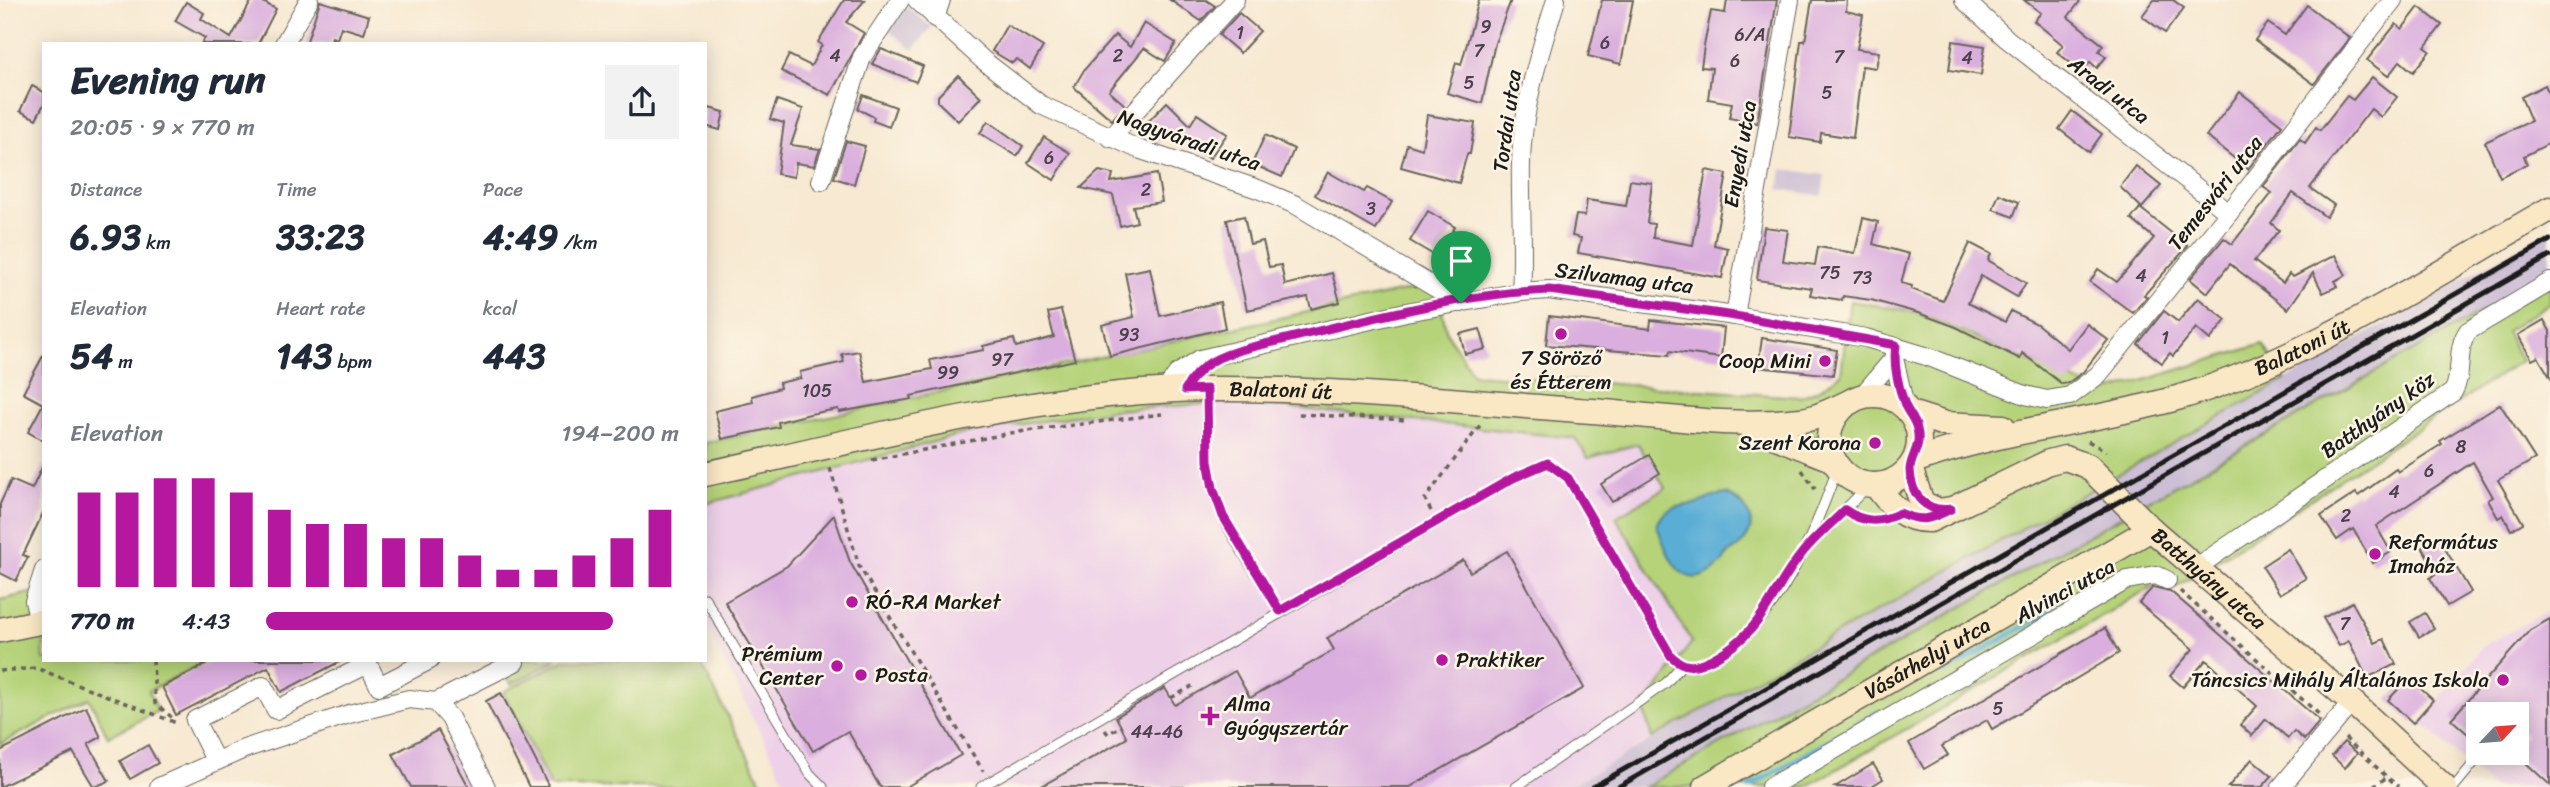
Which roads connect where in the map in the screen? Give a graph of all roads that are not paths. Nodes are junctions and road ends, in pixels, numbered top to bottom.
1 (309, 0) edge
2 (901, 0) edge
3 (917, 0) edge
4 (941, 0) edge
5 (1235, 0) edge
6 (1556, 0) edge
7 (1790, 0) edge
8 (1964, 0) edge
9 (2393, 0) edge
10 (935, 18) junction
11 (285, 42) edge
12 (1111, 138) junction
13 (821, 181) dead end
14 (2550, 209) edge
15 (2229, 213) junction
16 (2550, 282) edge
17 (1512, 299) junction
18 (1461, 303) junction
19 (1735, 316) junction
20 (1895, 352) junction
21 (1182, 396) junction
22 (1855, 399) junction
23 (2060, 399) joint
24 (1908, 410) junction
25 (1737, 422) junction
26 (2032, 428) junction
27 (1836, 463) junction
28 (1912, 464) junction
29 (707, 474) edge
30 (1872, 485) junction
31 (1951, 509) junction
32 (2151, 529) junction
33 (1802, 553) junction
34 (2088, 566) junction
35 (2197, 567) junction
36 (42, 576) edge
37 (2167, 580) road end
38 (2103, 593) junction
39 (707, 601) edge
40 (1280, 611) junction
41 (41, 621) edge
42 (0, 630) edge
43 (426, 662) edge
44 (512, 662) edge
45 (1681, 666) junction
46 (387, 682) junction
47 (403, 700) junction
48 (436, 702) junction
49 (2352, 702) junction
50 (276, 710) junction
51 (289, 734) junction
52 (215, 760) junction
53 (2472, 765) edge
54 (985, 784) edge
55 (159, 787) edge
56 (486, 787) edge
57 (823, 787) edge
58 (1516, 787) edge
59 (1705, 787) edge
60 (1770, 787) edge
61 (2281, 787) edge
62 (2445, 787) edge
63 (2454, 787) edge

1 - 11 street
2 - 13 street
3 - 10 street, Nagyváradi utca
4 - 10 street
5 - 12 street
6 - 17 street, Tordai utca
7 - 19 street, Enyedi utca
8 - 15 street, Aradi utca
9 - 15 street, Temesvári utca
10 - 12 street, Nagyváradi utca
12 - 18 street, Nagyváradi utca
14 - 26 main road, Balatoni út
15 - 23 street, Temesvári utca
16 - 35 street, Batthyány köz
17 - 18 street, Szilvamag utca
17 - 19 street, Szilvamag utca
18 - 21 street, Szilvamag utca
19 - 20 street, Szilvamag utca
20 - 22 street
20 - 23 street, Szilvamag utca
20 - 24 street
21 - 25 main road, Balatoni út
21 - 29 main road, Balatoni út
21 - 40 lane
22 - 24 main road
22 - 25 main road, Balatoni út
22 - 27 main road
24 - 26 main road, Balatoni út
24 - 28 main road
25 - 27 main road, Balatoni út
26 - 28 main road, Balatoni út
27 - 30 main road
27 - 33 lane
28 - 30 main road
28 - 31 main road
30 - 31 main road, Batthyány utca
30 - 33 lane
31 - 32 main road, Batthyány utca
32 - 34 main road, Vásárhelyi utca
32 - 35 main road, Batthyány utca
33 - 45 lane
34 - 38 lane
34 - 59 main road, Vásárhelyi utca
35 - 49 main road, Batthyány utca
36 - 41 street
37 - 38 street, Alvinci utca
38 - 60 street, Alvinci utca
39 - 57 lane
40 - 45 lane
40 - 54 lane
41 - 42 main road
43 - 46 street
44 - 48 street
45 - 58 lane
46 - 47 street
46 - 50 street
47 - 48 street
47 - 51 street
48 - 56 street
49 - 61 street
49 - 62 main road, Batthyány utca
50 - 51 street
50 - 52 street
51 - 52 street
52 - 55 street
53 - 63 lane

